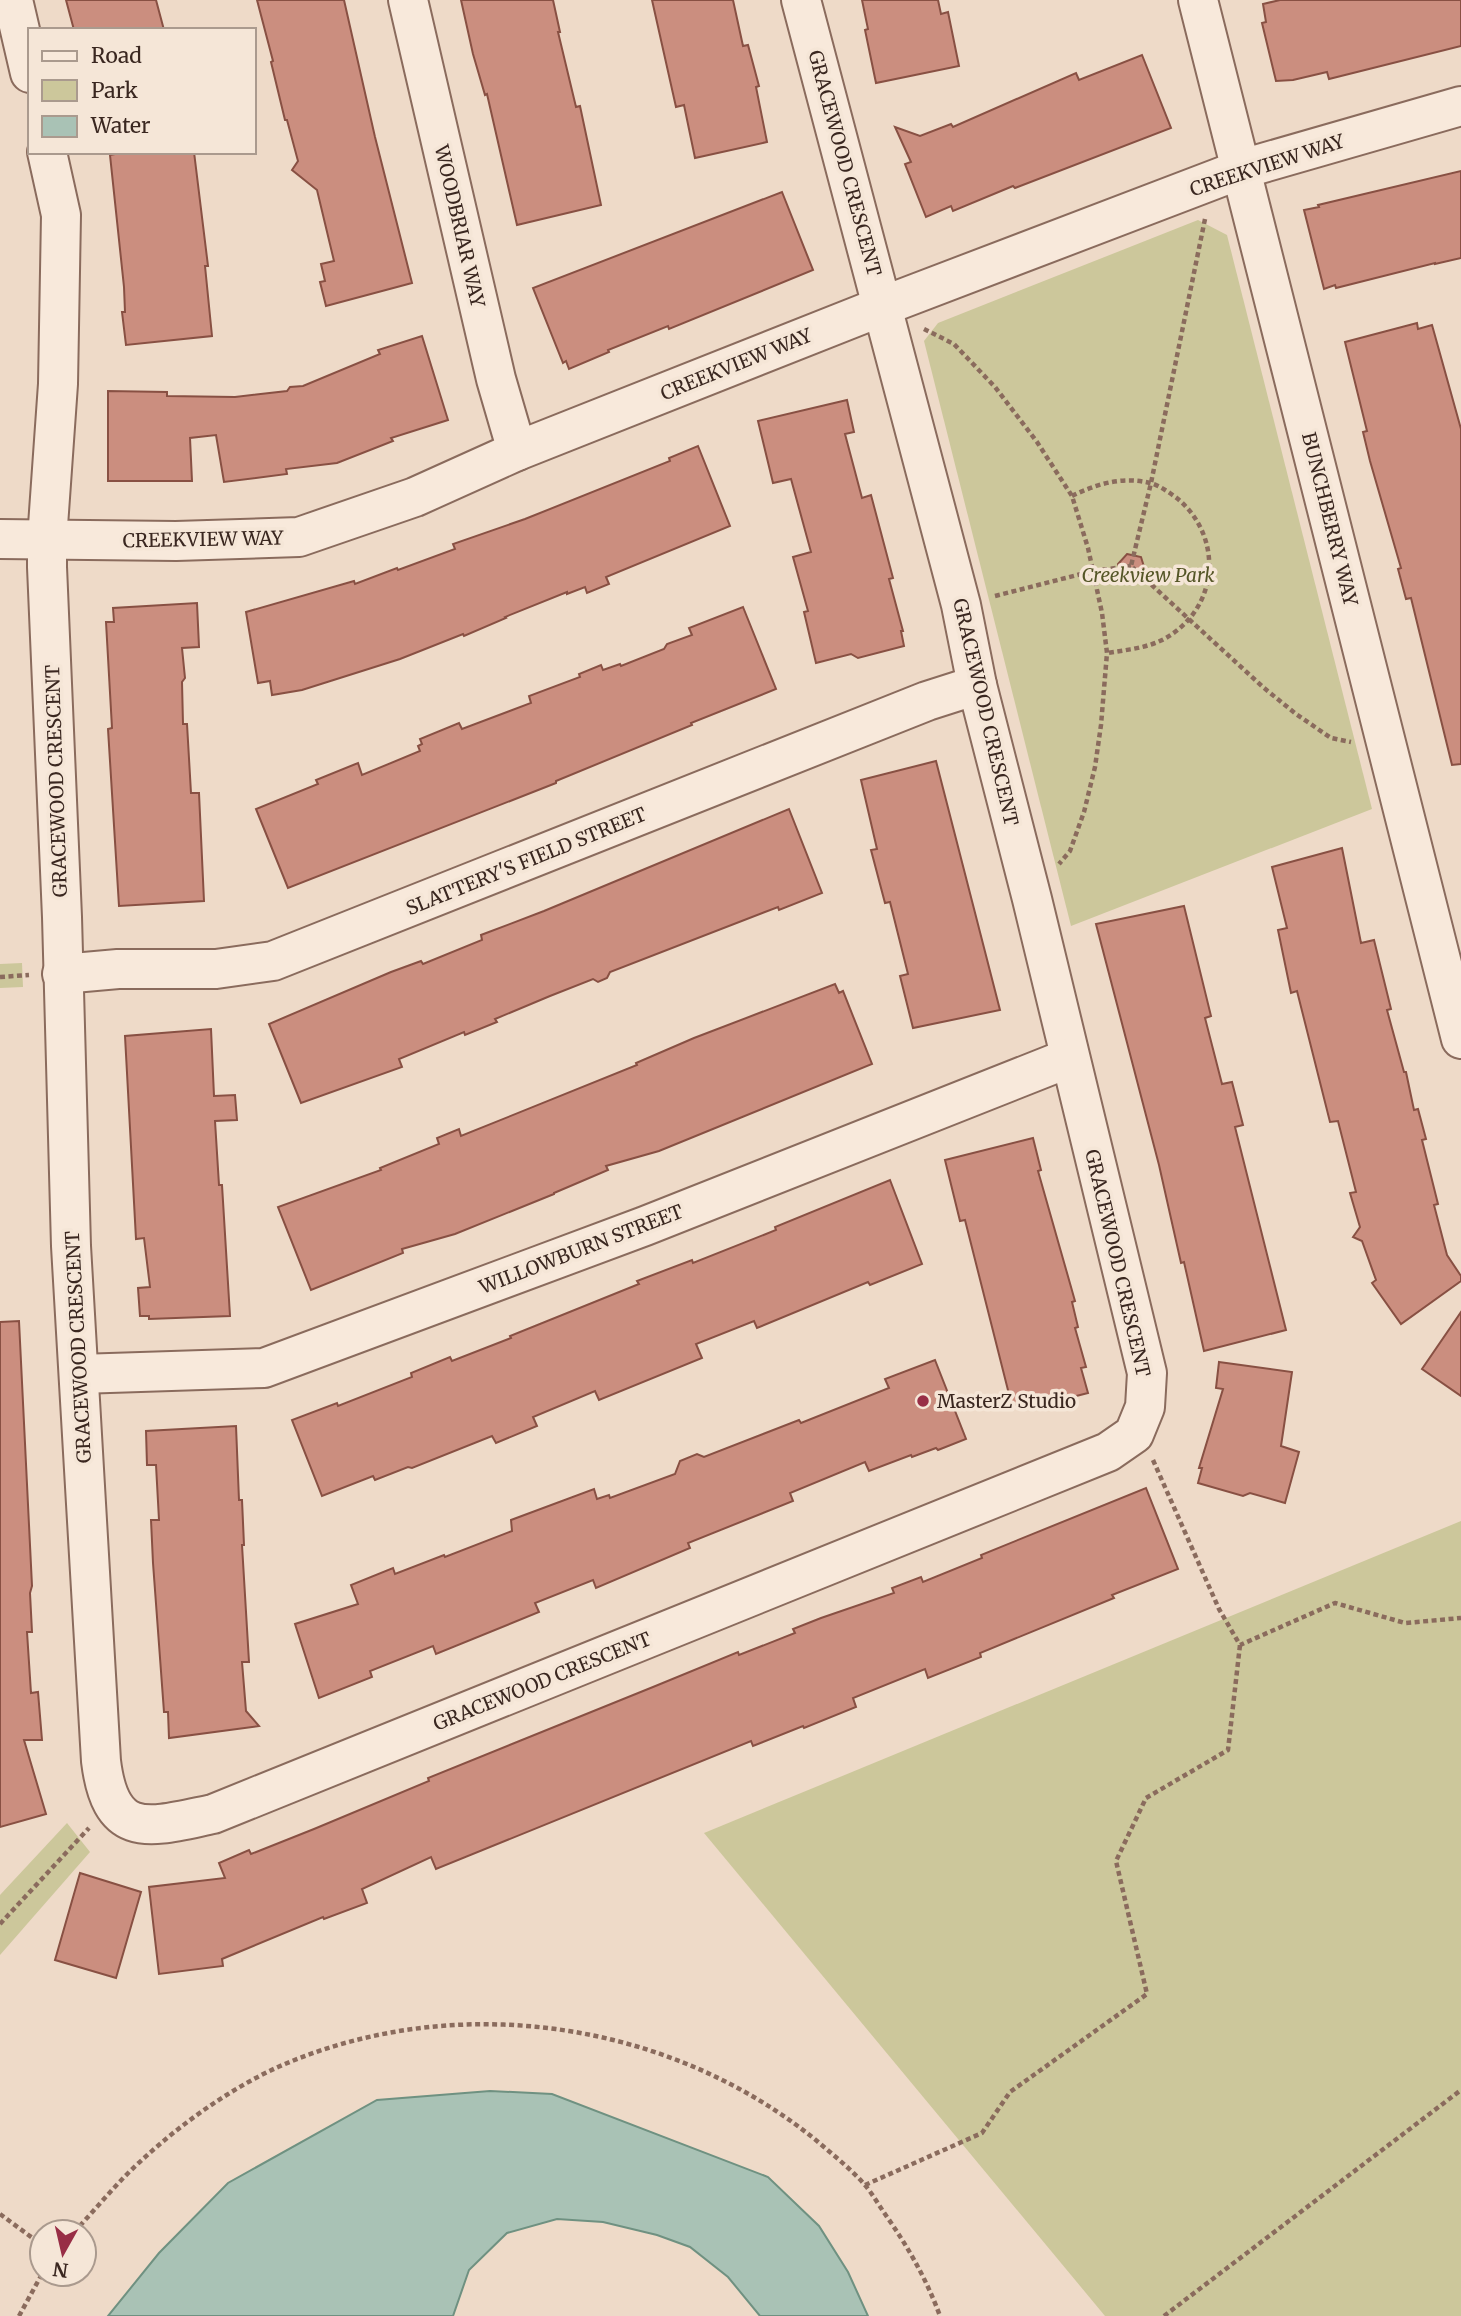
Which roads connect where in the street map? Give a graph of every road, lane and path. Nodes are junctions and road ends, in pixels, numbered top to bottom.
1 (13, 0) edge
2 (408, 0) edge
3 (801, 0) edge
4 (1198, 0) edge
5 (28, 64) edge
6 (1461, 106) edge
7 (47, 154) edge
8 (1242, 169) junction
9 (1207, 212) dead end
10 (883, 306) junction
11 (920, 327) dead end
12 (517, 451) junction
13 (1151, 483) junction
14 (1072, 496) junction
15 (0, 539) edge
16 (47, 540) junction
17 (1131, 566) junction
18 (1093, 571) junction
19 (961, 606) junction
20 (1189, 620) junction
21 (1107, 653) junction
22 (977, 685) junction
23 (1386, 742) junction
24 (1032, 899) junction
25 (62, 974) junction
26 (1461, 1039) edge
27 (1069, 1058) junction
28 (79, 1374) junction
29 (1134, 1434) junction
30 (1461, 1618) edge
31 (1240, 1645) junction
32 (113, 1805) junction
33 (0, 1924) edge
34 (1461, 2090) edge
35 (865, 2185) junction
36 (0, 2214) edge
37 (87, 2218) edge
38 (28, 2235) edge
39 (34, 2288) edge
40 (19, 2316) edge
41 (940, 2316) edge
42 (1164, 2316) edge

1 - 5 street
2 - 12 street, WOODBRIAR WAY
3 - 10 street, GRACEWOOD CRESCENT
4 - 8 street, BUNCHBERRY WAY
6 - 8 street, CREEKVIEW WAY
7 - 16 street, GRACEWOOD CRESCENT
8 - 10 street, CREEKVIEW WAY
8 - 23 street, BUNCHBERRY WAY
9 - 13 path
10 - 12 street, CREEKVIEW WAY
10 - 19 street, GRACEWOOD CRESCENT
11 - 14 path
12 - 16 street, CREEKVIEW WAY
13 - 14 path
13 - 17 path
13 - 20 path
14 - 18 path
15 - 16 street, CREEKVIEW WAY
16 - 25 street, GRACEWOOD CRESCENT
17 - 18 path
17 - 20 path
18 - 19 path
18 - 21 path
19 - 22 street, GRACEWOOD CRESCENT
20 - 21 path
20 - 23 path
21 - 24 path
22 - 24 street, GRACEWOOD CRESCENT
22 - 25 street, SLATTERY'S FIELD STREET
23 - 26 street, BUNCHBERRY WAY
24 - 27 street, GRACEWOOD CRESCENT
25 - 28 street, GRACEWOOD CRESCENT
27 - 28 street, WILLOWBURN STREET
27 - 29 street, GRACEWOOD CRESCENT
28 - 32 street, GRACEWOOD CRESCENT
29 - 31 path
29 - 32 street, GRACEWOOD CRESCENT
30 - 31 path
31 - 35 path
32 - 33 path
34 - 42 path
35 - 37 path
35 - 41 path
36 - 38 path
39 - 40 path

